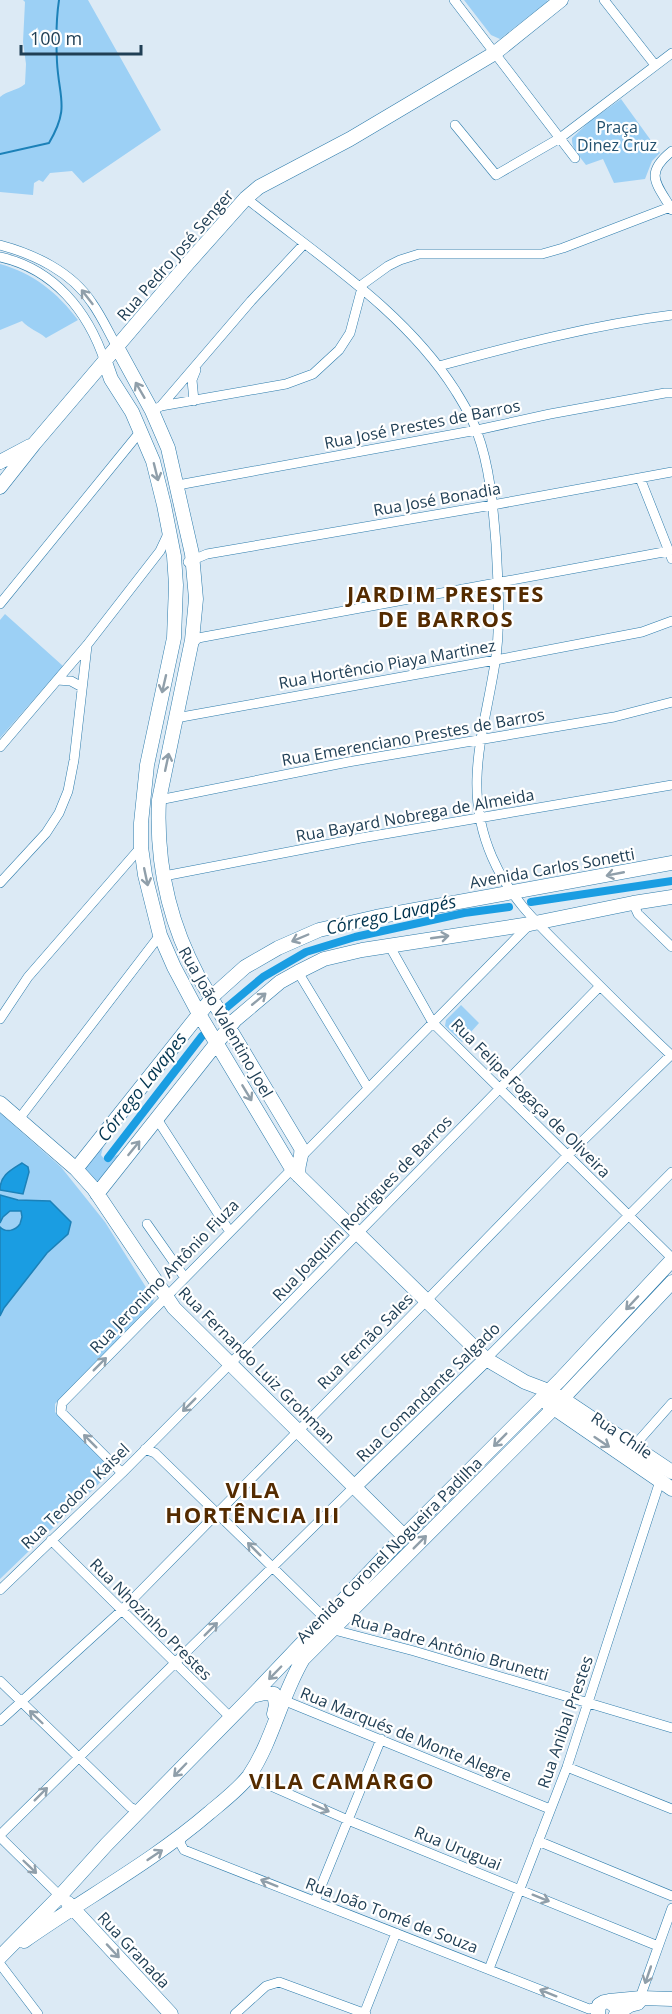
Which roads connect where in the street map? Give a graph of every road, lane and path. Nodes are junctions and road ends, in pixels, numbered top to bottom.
1 (454, 0) edge
2 (561, 0) edge
3 (604, 0) edge
4 (495, 53) junction
5 (672, 53) edge
6 (655, 65) junction
7 (455, 125) dead end
8 (560, 138) junction
9 (672, 151) edge
10 (575, 158) dead end
11 (246, 198) junction
12 (671, 209) edge
13 (304, 244) junction
14 (0, 245) edge
15 (0, 257) edge
16 (361, 288) junction
17 (672, 315) edge
18 (117, 347) junction
19 (205, 355) junction
20 (105, 362) junction
21 (439, 366) junction
22 (127, 367) junction
23 (91, 378) junction
24 (111, 379) junction
25 (672, 393) edge
26 (194, 401) junction
27 (157, 409) junction
28 (477, 430) junction
29 (140, 432) junction
30 (34, 444) junction
31 (125, 450) junction
32 (147, 450) junction
33 (0, 462) edge
34 (672, 472) edge
35 (640, 478) junction
36 (4, 482) edge
37 (177, 485) junction
38 (493, 505) junction
39 (169, 531) junction
40 (183, 555) junction
41 (670, 555) edge
42 (154, 558) junction
43 (498, 582) junction
44 (0, 604) edge
45 (672, 621) edge
46 (187, 640) junction
47 (87, 645) junction
48 (496, 660) junction
49 (57, 680) junction
50 (82, 687) junction
51 (672, 702) edge
52 (176, 718) junction
53 (481, 740) junction
54 (0, 747) edge
55 (672, 785) edge
56 (159, 800) junction
57 (480, 819) junction
58 (141, 847) junction
59 (672, 863) edge
60 (164, 876) junction
61 (0, 883) edge
62 (509, 892) junction
63 (672, 897) edge
64 (633, 903) junction
65 (564, 916) junction
66 (533, 923) junction
67 (160, 935) junction
68 (557, 942) junction
69 (389, 945) junction
70 (672, 947) edge
71 (298, 972) junction
72 (600, 986) junction
73 (211, 998) junction
74 (199, 1014) junction
75 (0, 1019) edge
76 (433, 1023) junction
77 (229, 1028) junction
78 (218, 1043) junction
79 (672, 1056) edge
80 (500, 1087) junction
81 (368, 1088) junction
82 (0, 1103) edge
83 (19, 1119) junction
84 (157, 1119) junction
85 (567, 1155) junction
86 (297, 1160) junction
87 (76, 1169) junction
88 (672, 1172) edge
89 (96, 1191) junction
90 (628, 1215) junction
91 (147, 1224) dead end
92 (230, 1232) junction
93 (359, 1233) junction
94 (672, 1259) edge
95 (185, 1278) junction
96 (672, 1282) edge
97 (166, 1298) junction
98 (426, 1301) junction
99 (486, 1359) junction
100 (230, 1364) junction
101 (579, 1380) junction
102 (546, 1395) junction
103 (558, 1403) junction
104 (672, 1403) edge
105 (590, 1417) junction
106 (298, 1430) junction
107 (634, 1446) junction
108 (145, 1449) junction
109 (672, 1472) edge
110 (122, 1473) junction
111 (660, 1481) junction
112 (354, 1487) junction
113 (672, 1489) edge
114 (217, 1512) junction
115 (404, 1536) junction
116 (51, 1540) junction
117 (272, 1567) junction
118 (0, 1590) edge
119 (120, 1611) junction
120 (329, 1624) junction
121 (176, 1665) junction
122 (0, 1682) edge
123 (252, 1696) junction
124 (279, 1697) junction
125 (20, 1702) junction
126 (589, 1703) junction
127 (231, 1718) junction
128 (0, 1721) edge
129 (672, 1728) edge
130 (381, 1739) junction
131 (79, 1757) junction
132 (567, 1767) junction
133 (248, 1776) junction
134 (142, 1809) junction
135 (550, 1809) junction
136 (672, 1809) edge
137 (348, 1820) junction
138 (0, 1836) edge
139 (182, 1836) junction
140 (538, 1841) junction
141 (520, 1890) junction
142 (60, 1896) junction
143 (672, 1896) edge
144 (315, 1901) junction
145 (73, 1908) junction
146 (672, 1908) edge
147 (396, 1933) junction
148 (658, 1946) junction
149 (0, 1957) edge
150 (0, 1964) edge
151 (489, 1969) junction
152 (641, 2000) junction
153 (665, 2000) edge
154 (604, 2009) edge
155 (38, 2014) edge
156 (171, 2014) edge
157 (236, 2014) edge
158 (365, 2014) edge

1 - 4 street
2 - 4 street, Rua Pedro José Senger
3 - 6 street
4 - 8 street
4 - 11 street, Rua Pedro José Senger
5 - 6 street
6 - 8 street
7 - 8 street
8 - 10 street
9 - 12 street
11 - 13 street
11 - 18 street, Rua Pedro José Senger
12 - 16 street
13 - 16 street
13 - 19 street
18 -> 14 street
15 - 20 street
16 - 21 street
16 - 26 street
17 - 21 street
18 - 20 street, Rua Pedro José Senger
18 - 22 street, Rua João Valentino Joel
19 - 26 street
19 - 27 street
20 - 23 street, Rua Pedro José Senger
20 - 24 street, Rua João Valentino Joel
21 - 28 street
22 - 24 street
27 -> 22 street, Rua João Valentino Joel
23 - 24 street
23 - 30 street, Rua Pedro José Senger
24 - 29 street, Rua João Valentino Joel
25 - 28 street, Rua José Prestes de Barros
26 - 27 street
27 - 37 street, Rua João Valentino Joel
28 - 37 street, Rua José Prestes de Barros
28 - 38 street
29 - 31 street
29 - 32 street, Rua João Valentino Joel
30 - 33 street, Rua Pedro José Senger
30 - 36 street, Rua Pedro José Senger
31 - 32 street
31 - 44 street
32 -> 39 street, Rua João Valentino Joel
33 - 36 street
34 - 35 street, Rua José Bonadia
35 - 38 street, Rua José Bonadia
35 - 41 street
37 - 40 street, Rua João Valentino Joel
38 - 40 street, Rua José Bonadia
38 - 43 street
39 - 40 street, Rua João Valentino Joel
39 - 42 street
40 - 42 street, Rua José Bonadia
40 - 46 street, Rua João Valentino Joel
40 - 46 street, Rua João Valentino Joel
41 - 43 street
42 - 47 street
43 - 46 street
43 - 48 street
45 - 48 street, Rua Hortêncio Piaya Martinez
46 - 52 street, Rua João Valentino Joel
46 -> 58 street, Rua João Valentino Joel
47 - 49 street
47 - 50 street
48 - 52 street, Rua Hortêncio Piaya Martinez
48 - 53 street
49 - 50 street
49 - 54 street
50 - 61 street
51 - 53 street, Rua Emerenciano Prestes de Barros
56 -> 52 street, Rua João Valentino Joel
53 - 56 street, Rua Emerenciano Prestes de Barros
53 - 57 street
55 - 57 street, Rua Bayard Nobrega de Almeida
56 - 60 street, Rua João Valentino Joel
57 - 60 street, Rua Bayard Nobrega de Almeida
57 - 62 street
58 -> 67 street, Rua João Valentino Joel
58 - 75 street
59 -> 62 street, Avenida Carlos Sonetti
60 - 73 street, Rua João Valentino Joel
62 - 66 street
62 -> 73 street, Avenida Carlos Sonetti
63 - 64 street
64 - 65 street
64 - 70 street
65 - 66 street
65 - 68 street
66 - 68 street
69 -> 66 street
66 - 76 street, Rua Jeronimo Antônio Fiuza
67 - 74 street, Rua João Valentino Joel
67 - 83 street
68 - 72 street
69 - 71 street
69 - 76 street, Rua Felipe Fogaça de Oliveira
77 -> 71 street
71 - 81 street
72 - 79 street
72 - 80 street, Rua Joaquim Rodrigues de Barros
73 - 74 street, Avenida Carlos Sonetti
73 - 77 street, Rua João Valentino Joel
74 - 78 street, Rua João Valentino Joel
74 - 87 street, Avenida Carlos Sonetti
76 - 80 street, Rua Felipe Fogaça de Oliveira
76 - 81 street, Rua Jeronimo Antônio Fiuza
77 - 78 street
77 - 86 street, Rua João Valentino Joel
78 - 84 street
78 -> 86 street, Rua João Valentino Joel
79 - 85 street, Rua Fernão Sales
80 - 85 street, Rua Felipe Fogaça de Oliveira
80 - 93 street, Rua Joaquim Rodrigues de Barros
81 - 86 street, Rua Jeronimo Antônio Fiuza
82 - 83 street, Rua Fernando Luiz Grohman
83 - 87 street, Rua Fernando Luiz Grohman
89 -> 84 street
84 - 92 street
85 - 90 street, Rua Felipe Fogaça de Oliveira
85 - 98 street, Rua Fernão Sales
86 - 92 street, Rua Jeronimo Antônio Fiuza
86 - 93 street, Rua João Valentino Joel
87 - 89 street, Rua Fernando Luiz Grohman
88 - 90 street, Rua Comandante Salgado
89 - 97 street, Rua Fernando Luiz Grohman
90 - 94 street, Rua Felipe Fogaça de Oliveira
90 - 99 street, Rua Comandante Salgado
91 - 95 street
92 - 95 street, Rua Jeronimo Antônio Fiuza
93 - 98 street, Rua João Valentino Joel
93 - 100 street, Rua Joaquim Rodrigues de Barros
94 -> 102 street, Avenida Coronel Nogueira Padilha
95 - 97 street, Rua Jeronimo Antônio Fiuza
96 - 101 street, Avenida Coronel Nogueira Padilha
97 - 100 street, Rua Fernando Luiz Grohman
110 -> 97 street, Rua Jeronimo Antônio Fiuza
98 - 99 street, Rua João Valentino Joel
98 - 106 street, Rua Fernão Sales
99 - 102 street, Rua João Valentino Joel
99 - 112 street, Rua Comandante Salgado
100 - 106 street, Rua Fernando Luiz Grohman
100 -> 108 street, Rua Joaquim Rodrigues de Barros
101 - 103 street, Avenida Coronel Nogueira Padilha
101 - 105 street
102 - 103 street
102 -> 115 street, Avenida Coronel Nogueira Padilha
103 - 105 street, Rua Chile
103 -> 111 street, Rua Chile
120 -> 103 street, Avenida Coronel Nogueira Padilha
104 - 107 street
105 - 107 street, Rua Chile
106 - 112 street, Rua Fernando Luiz Grohman
106 - 114 street, Rua Fernão Sales
107 - 109 street, Rua Chile
108 - 110 street, Rua Teodoro Kaisel
108 - 114 street
110 - 116 street, Rua Teodoro Kaisel
111 - 113 street, Rua Chile
111 - 126 street, Rua Anibal Prestes
112 - 115 street, Rua Fernando Luiz Grohman
112 - 117 street, Rua Comandante Salgado
117 -> 114 street
114 - 119 street, Rua Fernão Sales
115 - 120 street, Avenida Coronel Nogueira Padilha
116 - 118 street, Rua Teodoro Kaisel
116 - 119 street, Rua Nhozinho Prestes
117 - 120 street
121 -> 117 street, Rua Comandante Salgado
119 - 121 street, Rua Nhozinho Prestes
119 - 125 street, Rua Fernão Sales
120 -> 123 street, Avenida Coronel Nogueira Padilha
120 - 124 street, Avenida Coronel Nogueira Padilha
120 - 126 street, Rua Padre Antônio Brunetti
121 - 127 street, Rua Nhozinho Prestes
121 - 131 street, Rua Comandante Salgado
122 - 125 street
123 - 124 street
123 - 127 street, Avenida Coronel Nogueira Padilha
124 - 130 street, Rua Marqués de Monte Alegre
124 - 133 street, Avenida Coronel Nogueira Padilha
125 - 128 street, Rua Fernão Sales
131 -> 125 street
126 - 129 street, Rua Padre Antônio Brunetti
126 - 132 street, Rua Anibal Prestes
127 -> 134 street, Avenida Coronel Nogueira Padilha
130 - 135 street, Rua Marqués de Monte Alegre
130 - 137 street
131 - 134 street
138 -> 131 street, Rua Comandante Salgado
132 - 135 street, Rua Anibal Prestes
132 - 136 street
133 -> 137 street, Rua Uruguai
133 - 139 street, Avenida Coronel Nogueira Padilha
134 - 142 street, Avenida Coronel Nogueira Padilha
135 - 140 street, Rua Anibal Prestes
137 - 141 street, Rua Uruguai
137 - 144 street
138 -> 142 street
144 -> 139 street, Rua João Tomé de Souza
145 -> 139 street, Avenida Coronel Nogueira Padilha
140 - 141 street, Rua Anibal Prestes
140 - 143 street
141 -> 148 street, Rua Uruguai
141 - 151 street, Rua Anibal Prestes
142 - 145 street, Rua Granada
142 - 149 street, Avenida Coronel Nogueira Padilha
144 - 147 street, Rua João Tomé de Souza
145 - 149 street, Avenida Coronel Nogueira Padilha
145 -> 156 street, Rua Granada
146 - 148 street
147 - 151 street, Rua João Tomé de Souza
147 - 158 street
148 -> 152 street
150 - 155 street
154 -> 151 street, Rua João Tomé de Souza
152 - 153 street
152 - 154 street
157 - 158 street

